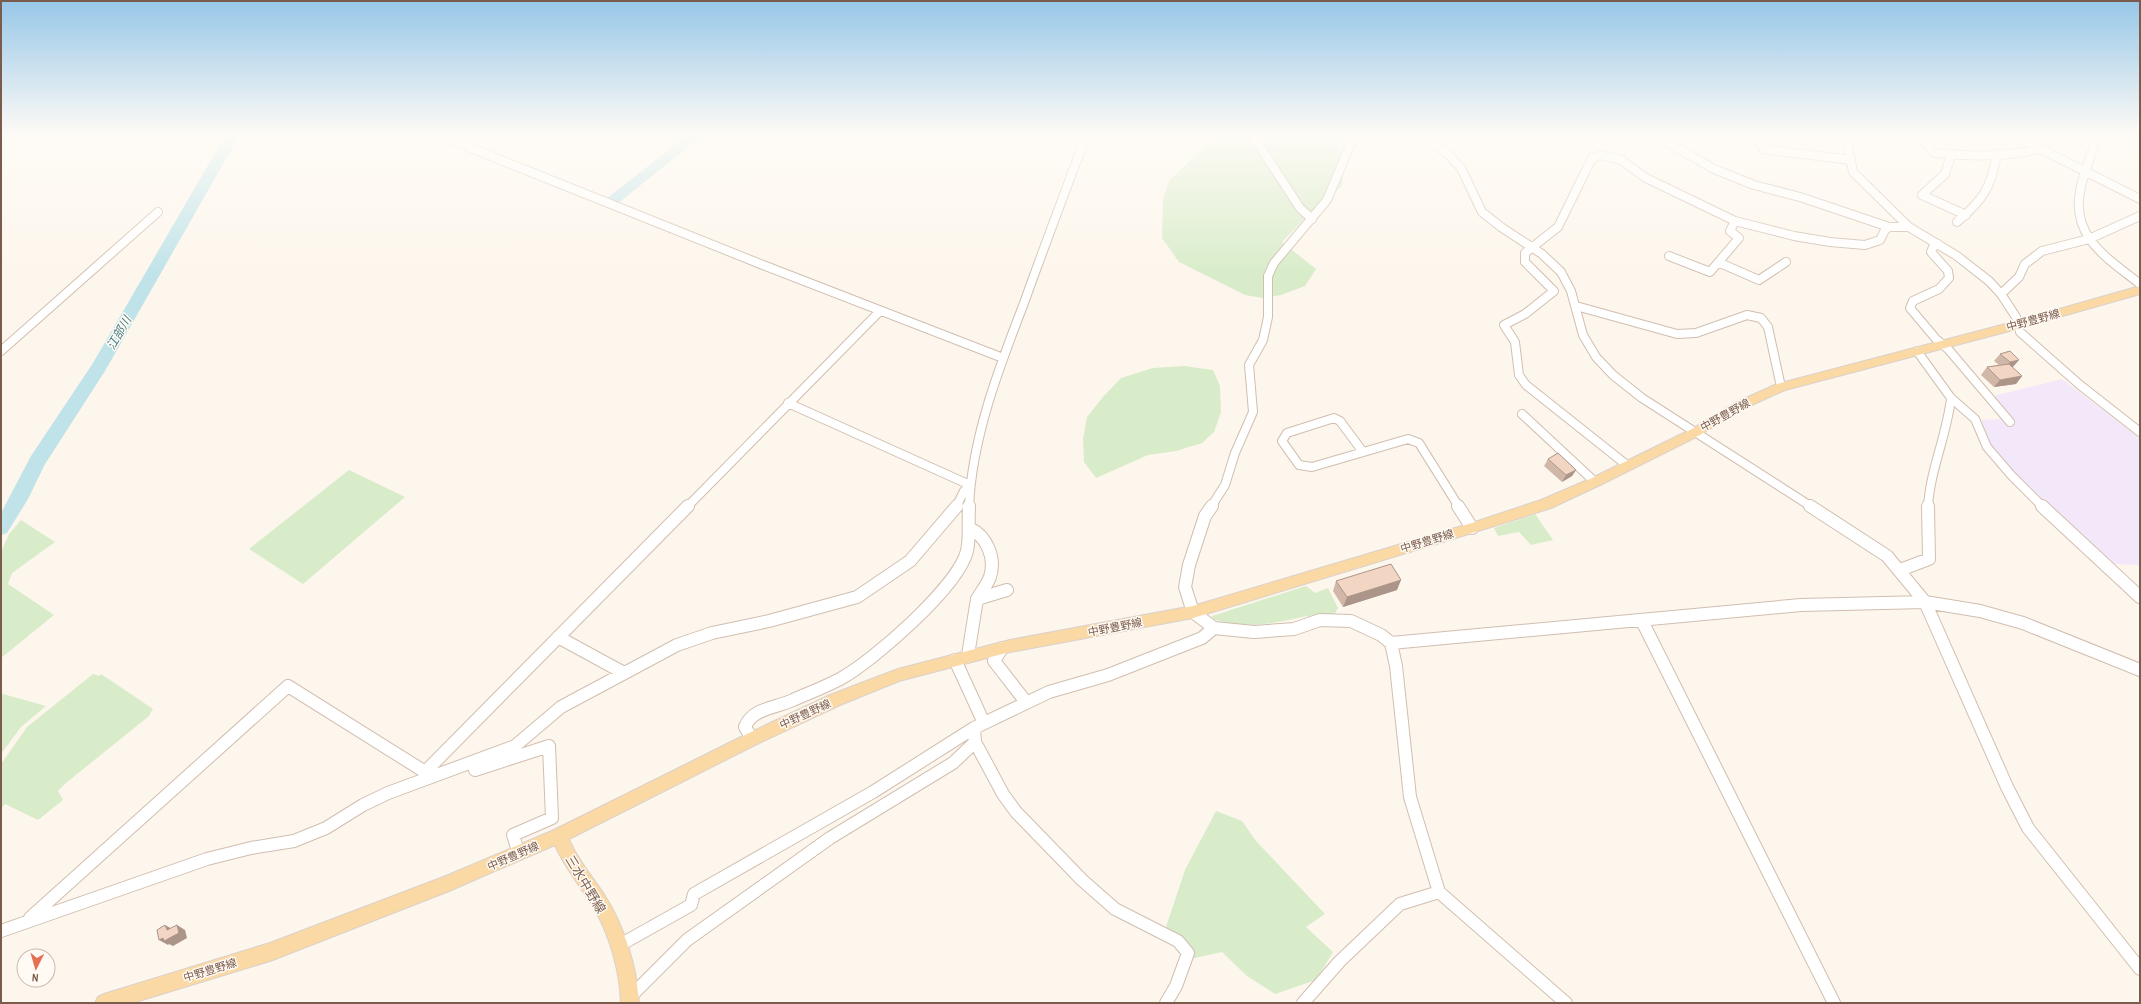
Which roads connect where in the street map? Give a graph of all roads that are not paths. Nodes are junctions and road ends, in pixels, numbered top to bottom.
1 (559, 183) edge
2 (1068, 183) edge
3 (1284, 183) edge
4 (1336, 183) edge
5 (1468, 183) edge
6 (1579, 183) edge
7 (1656, 183) edge
8 (1748, 183) edge
9 (1864, 183) edge
10 (1935, 183) edge
11 (1991, 183) edge
12 (2084, 183) edge
13 (2109, 183) edge
14 (2140, 199) edge
15 (158, 212) dead end
16 (1966, 215) junction
17 (2140, 216) edge
18 (1312, 220) junction
19 (1735, 221) junction
20 (1957, 222) dead end
21 (1889, 227) junction
22 (1909, 227) junction
23 (2088, 239) junction
24 (1938, 244) junction
25 (1534, 246) junction
26 (1669, 256) dead end
27 (1786, 262) dead end
28 (1720, 263) junction
29 (2140, 284) edge
30 (2140, 290) edge
31 (2001, 294) junction
32 (1576, 306) junction
33 (880, 311) junction
34 (2017, 325) junction
35 (1941, 344) junction
36 (1, 351) edge
37 (1917, 351) junction
38 (1003, 358) junction
39 (1781, 387) junction
40 (1950, 398) junction
41 (788, 403) junction
42 (1522, 414) dead end
43 (2010, 422) dead end
44 (1696, 432) junction
45 (2140, 432) edge
46 (1362, 452) junction
47 (1628, 466) junction
48 (1595, 482) junction
49 (970, 485) junction
50 (969, 528) junction
51 (1472, 528) junction
52 (1900, 570) junction
53 (1007, 590) dead end
54 (2140, 597) edge
55 (977, 599) junction
56 (1925, 602) junction
57 (1193, 612) junction
58 (1642, 621) junction
59 (1214, 628) junction
60 (558, 637) junction
61 (1391, 643) junction
62 (1002, 648) junction
63 (961, 658) junction
64 (2140, 670) edge
65 (624, 673) junction
66 (1026, 702) junction
67 (979, 725) junction
68 (752, 739) junction
69 (975, 742) junction
70 (473, 763) junction
71 (429, 774) junction
72 (560, 834) junction
73 (519, 854) junction
74 (1439, 892) junction
75 (26, 921) junction
76 (1, 931) edge
77 (618, 946) junction
78 (2140, 969) edge
79 (629, 1001) edge
80 (104, 1003) edge
81 (1166, 1003) edge
82 (1303, 1003) edge
83 (1566, 1003) edge
84 (1834, 1003) edge

1 - 33 street
2 - 38 street
3 - 18 street
4 - 18 street
5 - 25 street
6 - 25 street
7 - 19 street
8 - 21 street
9 - 22 street
10 - 16 street
11 - 16 street
12 - 23 street
13 - 14 street
15 - 36 street
16 - 20 street
17 - 23 street
18 - 57 street
19 - 21 street
19 - 28 street
21 - 22 street
22 - 24 street
23 - 29 street
23 - 31 street
24 - 31 street
24 - 35 street
25 - 32 street
25 - 47 street
26 - 28 street
27 - 28 street
30 - 34 main road, 中野豊野線
31 - 34 street
32 - 39 street
32 - 44 street
33 - 38 street
33 - 41 street
34 - 35 main road, 中野豊野線
34 - 45 street
35 - 37 main road, 中野豊野線
35 - 43 street
37 - 39 main road, 中野豊野線
37 - 40 street
38 - 49 street
39 - 44 main road, 中野豊野線
40 - 52 street
40 - 54 street
41 - 49 street
41 - 60 street
42 - 48 street
44 - 47 main road, 中野豊野線
44 - 52 street
46 - 46 street
46 - 51 street
47 - 48 main road, 中野豊野線
48 - 51 main road, 中野豊野線
49 - 50 street
49 - 65 street
50 - 55 street
50 - 68 street
51 - 57 main road, 中野豊野線
52 - 56 street
53 - 55 street
55 - 63 street
56 - 58 street
56 - 64 street
56 - 78 street
57 - 59 street
57 - 62 main road, 中野豊野線
58 - 61 street
58 - 84 street
59 - 61 street
59 - 66 street
60 - 65 street
60 - 71 street
61 - 74 street
62 - 63 main road, 中野豊野線
62 - 66 street
63 - 67 street
63 - 68 main road, 中野豊野線
65 - 70 street
66 - 67 street
67 - 69 street
67 - 77 street
68 - 72 main road, 中野豊野線
69 - 79 street
69 - 81 street
70 - 71 street
70 - 73 street
71 - 75 street
71 - 75 street
72 - 73 main road, 中野豊野線
72 - 77 main road, 三水中野線
73 - 80 main road, 中野豊野線
74 - 82 street
74 - 83 street
75 - 76 street
77 - 79 main road, 三水中野線

